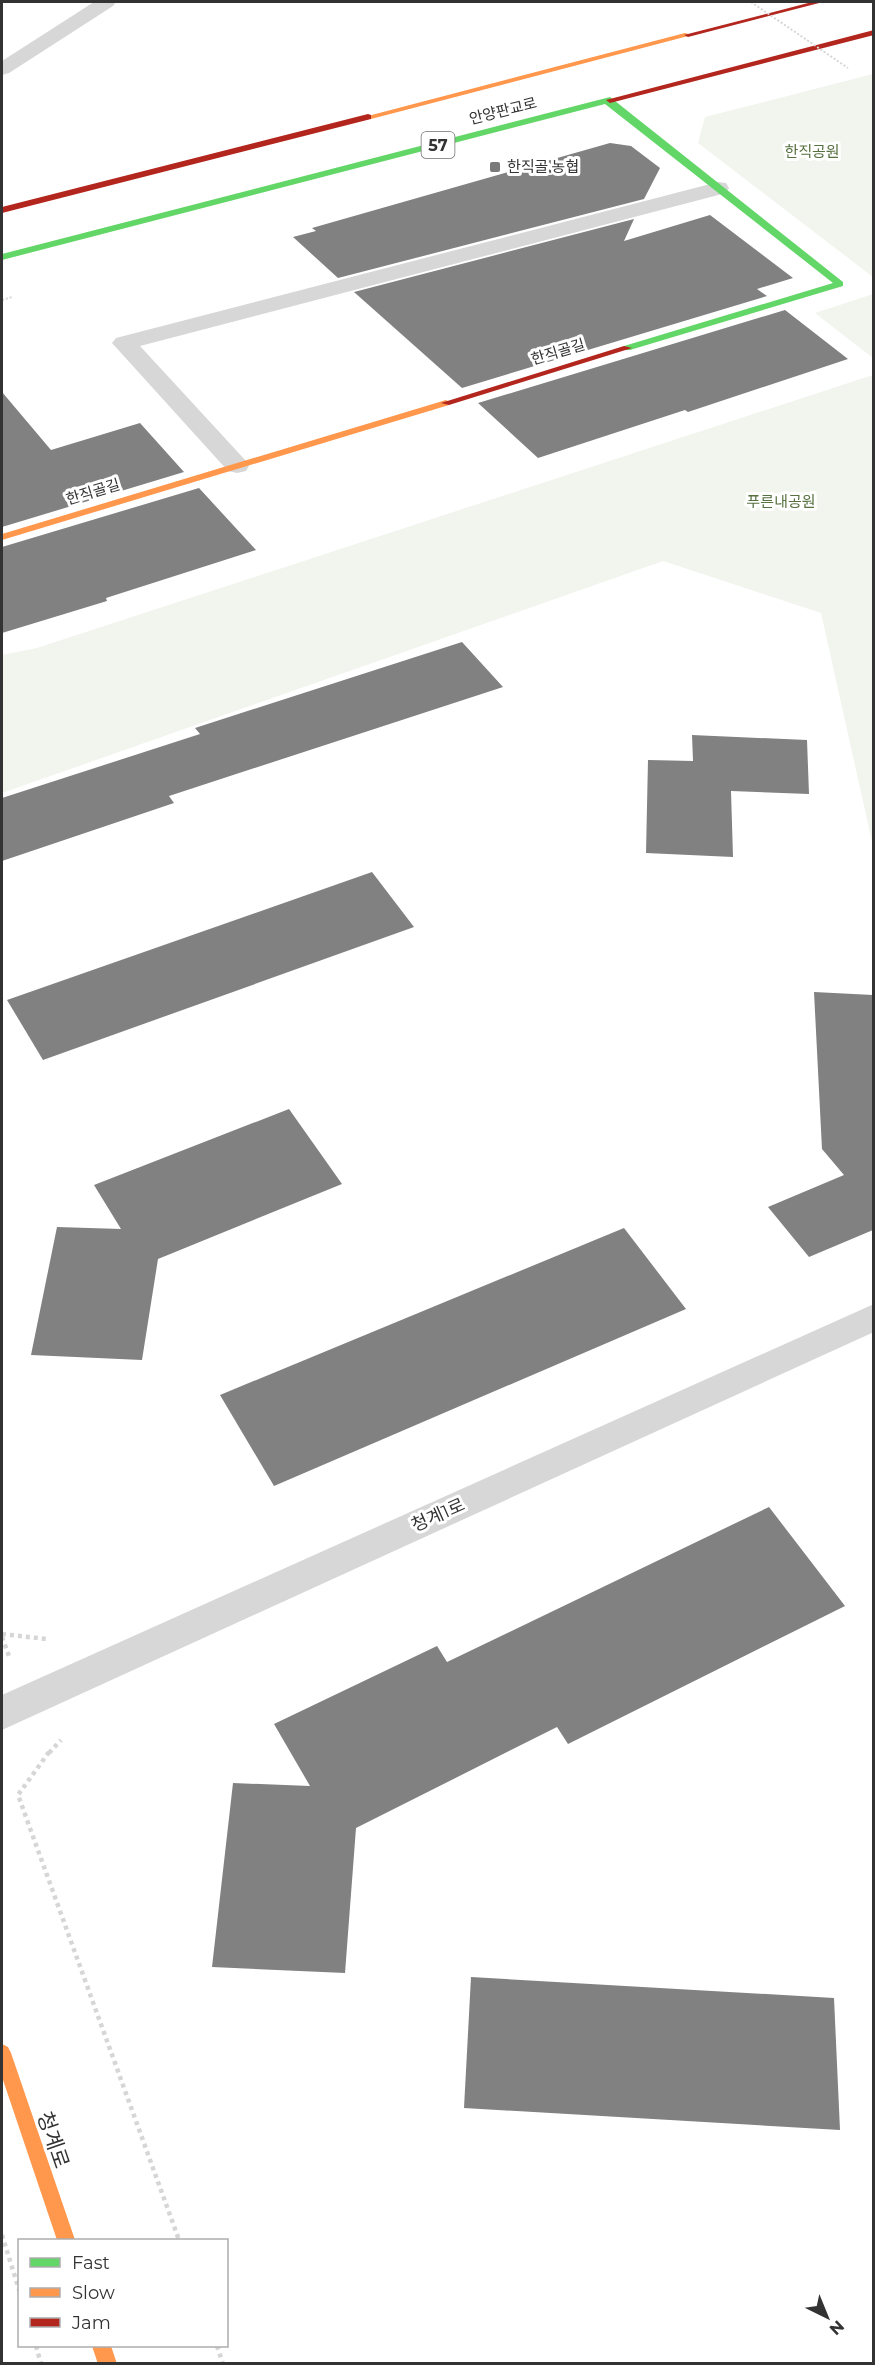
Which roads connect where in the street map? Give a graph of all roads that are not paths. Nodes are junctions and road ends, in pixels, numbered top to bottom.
1 (106, 2) edge
2 (819, 2) edge
3 (873, 32) edge
4 (2, 69) edge
5 (607, 101) junction
6 (717, 188) junction
7 (2, 210) edge
8 (2, 257) edge
9 (237, 466) junction
10 (2, 537) edge
11 (873, 1317) edge
12 (15, 1707) edge
13 (2, 2053) edge
14 (65, 2239) edge
15 (102, 2347) edge
16 (108, 2364) edge

1 - 4 street
2 - 7 main road, 안양판교로
3 - 5 main road, 안양판교로 / 57
5 - 6 main road, 한직골길
5 - 8 main road, 안양판교로 / 57
6 - 9 street
6 - 9 main road, 한직골길
9 - 10 main road, 한직골길
11 - 12 street, 청계1로
13 - 14 main road, 청계로
15 - 16 main road

